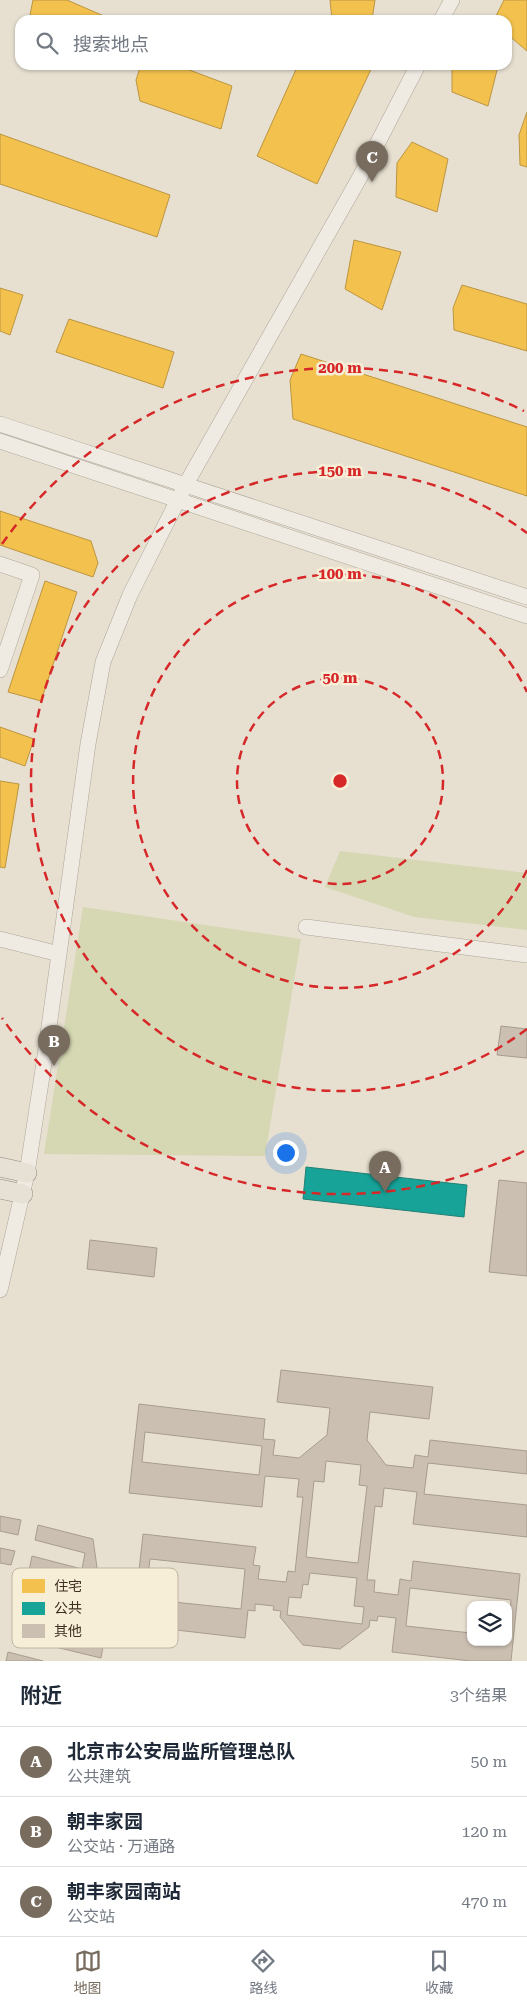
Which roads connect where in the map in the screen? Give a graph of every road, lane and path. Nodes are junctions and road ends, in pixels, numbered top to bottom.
1 (452, 0) edge
2 (444, 15) edge
3 (415, 70) edge
4 (0, 424) edge
5 (0, 441) edge
6 (186, 484) junction
7 (178, 500) junction
8 (0, 564) edge
9 (527, 597) edge
10 (527, 616) edge
11 (0, 670) edge
12 (306, 927) dead end
13 (0, 939) edge
14 (59, 954) junction
15 (527, 955) edge
16 (0, 1167) edge
17 (27, 1173) junction
18 (0, 1189) edge
19 (23, 1194) junction
20 (0, 1290) edge

1 - 2 street
3 - 6 street
4 - 6 street
5 - 7 street
6 - 7 street
6 - 9 street
7 - 10 street
7 - 14 street
8 - 11 street
12 - 15 street
13 - 14 street
14 - 17 street
16 - 17 main road
17 - 19 street
18 - 19 main road
19 - 20 street

